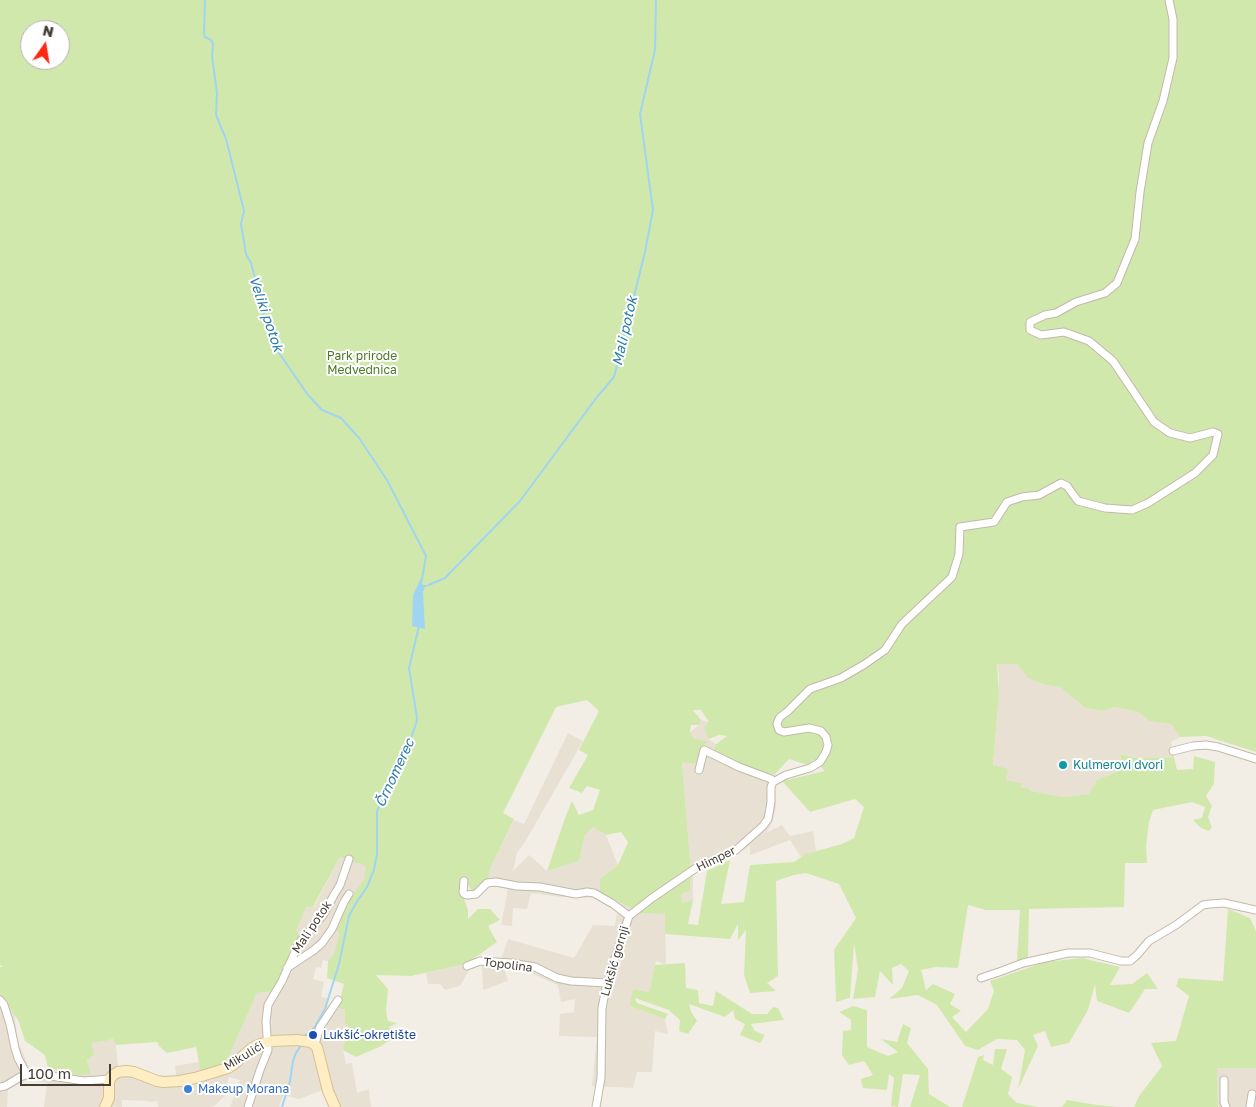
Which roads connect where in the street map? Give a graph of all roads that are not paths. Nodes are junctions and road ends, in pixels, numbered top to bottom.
1 (1169, 0) edge
2 (1173, 752) dead end
3 (1256, 759) edge
4 (699, 770) dead end
5 (774, 782) junction
6 (350, 859) dead end
7 (464, 881) dead end
8 (349, 894) dead end
9 (1256, 910) edge
10 (628, 916) junction
11 (467, 966) dead end
12 (287, 968) junction
13 (981, 978) dead end
14 (607, 983) junction
15 (0, 1000) edge
16 (338, 1000) dead end
17 (267, 1042) junction
18 (315, 1044) junction
19 (27, 1075) junction
20 (110, 1079) junction
21 (1224, 1080) dead end
22 (0, 1087) edge
23 (1252, 1094) dead end
24 (105, 1107) edge
25 (248, 1107) edge
26 (334, 1107) edge
27 (596, 1107) edge
28 (1226, 1107) edge
29 (1250, 1107) edge

1 - 5 street
2 - 3 street
4 - 5 street
5 - 10 street, Himper
6 - 12 street, Mali potok
7 - 10 street, Lukšić gornji
8 - 12 street, Mali potok
9 - 13 street
10 - 14 street, Lukšić gornji
11 - 14 street, Topolina
12 - 17 street, Mali potok
14 - 27 street, Lukšić gornji
15 - 19 street
16 - 18 street
17 - 18 street, Mikulići
17 - 20 street, Mikulići
17 - 25 street
18 - 26 street
19 - 20 street
19 - 22 street
20 - 24 street
21 - 28 street
23 - 29 street

